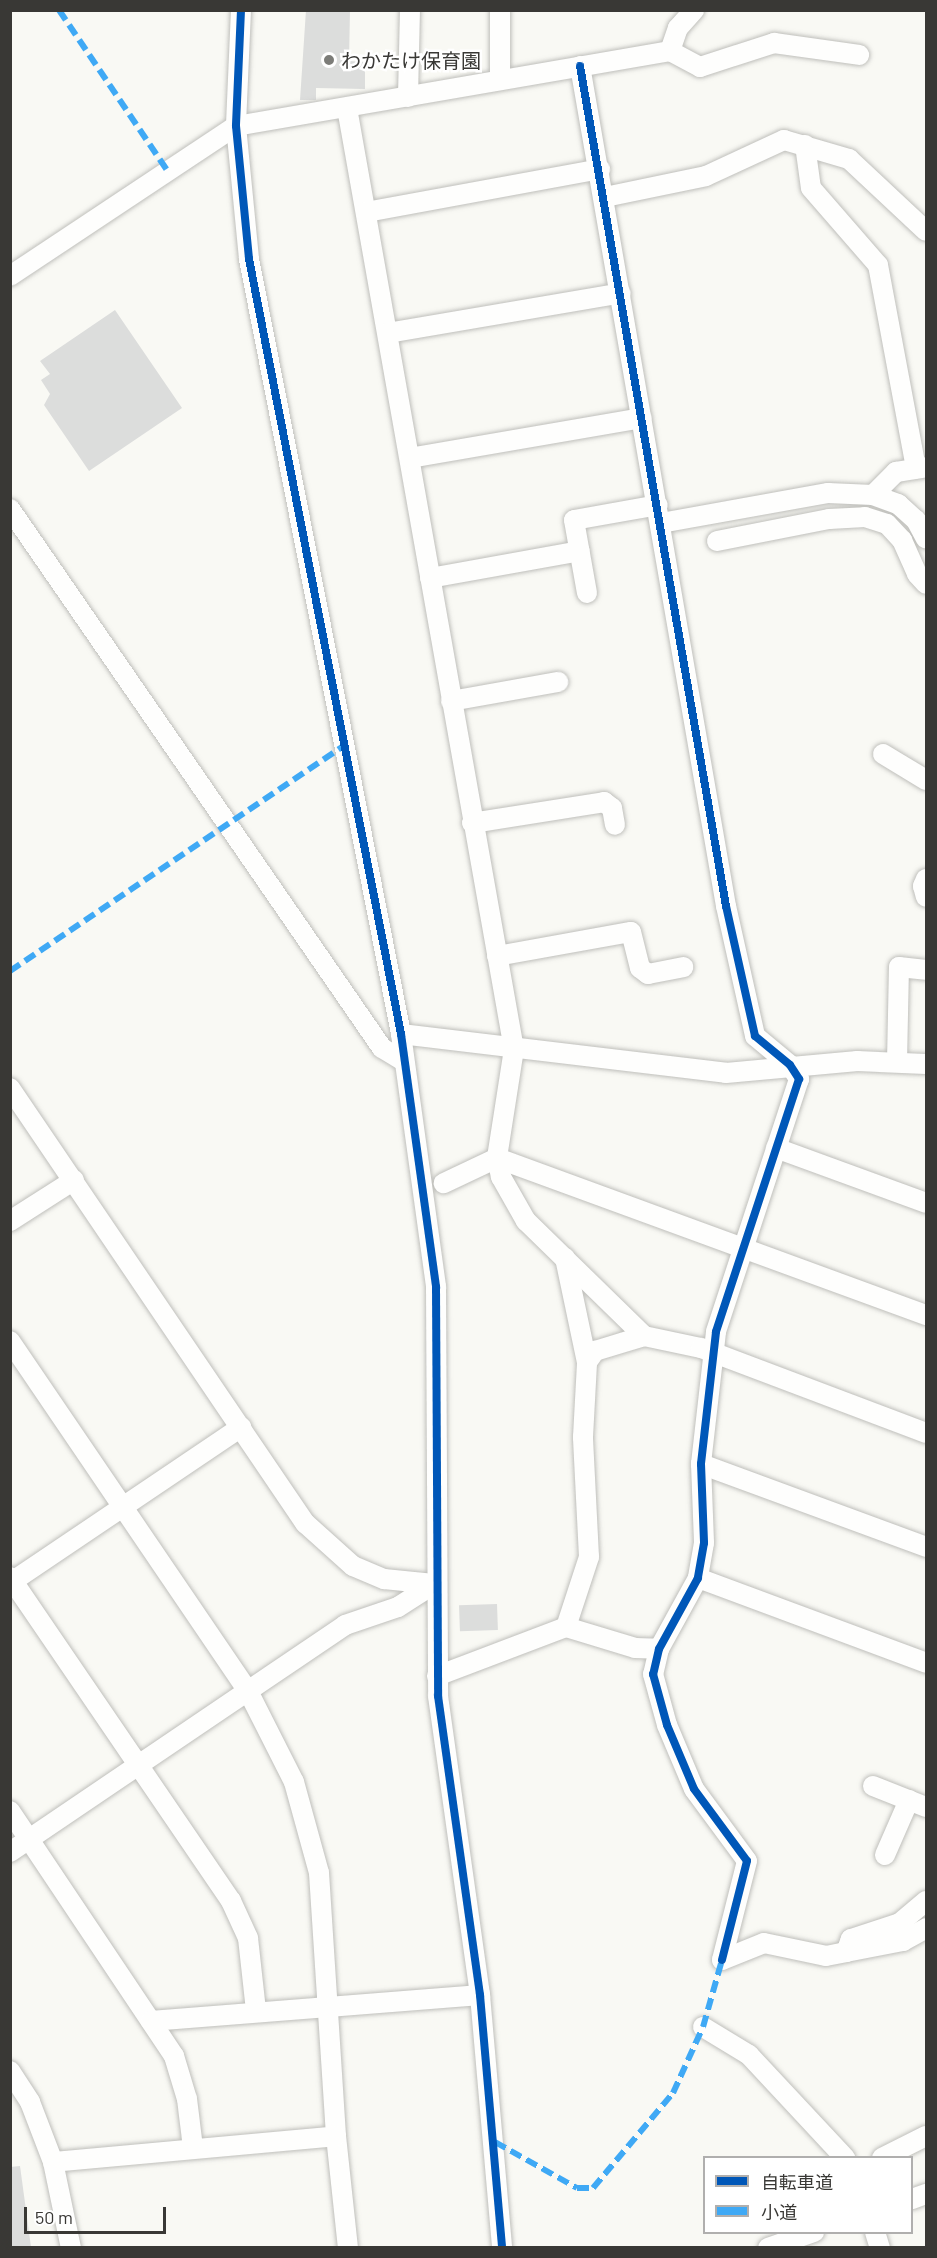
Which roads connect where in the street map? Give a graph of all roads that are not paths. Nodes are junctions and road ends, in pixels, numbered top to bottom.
1 (241, 10) edge
2 (410, 10) edge
3 (500, 10) edge
4 (672, 10) edge
5 (694, 10) edge
6 (670, 51) junction
7 (860, 55) dead end
8 (580, 66) junction
9 (500, 80) junction
10 (408, 97) junction
11 (347, 108) junction
12 (236, 126) junction
13 (806, 145) junction
14 (600, 169) junction
15 (605, 197) junction
16 (366, 212) junction
17 (924, 222) edge
18 (10, 276) edge
19 (621, 293) junction
20 (388, 333) junction
21 (642, 418) junction
22 (410, 458) junction
23 (921, 467) edge
24 (873, 495) junction
25 (10, 508) edge
26 (659, 514) junction
27 (927, 540) edge
28 (717, 541) dead end
29 (580, 551) junction
30 (430, 578) junction
31 (927, 584) edge
32 (587, 592) dead end
33 (558, 682) dead end
34 (451, 701) junction
35 (883, 754) dead end
36 (927, 780) edge
37 (472, 823) junction
38 (615, 825) dead end
39 (927, 879) edge
40 (927, 897) edge
41 (497, 956) junction
42 (683, 967) dead end
43 (927, 970) edge
44 (401, 1034) junction
45 (514, 1049) junction
46 (404, 1060) junction
47 (897, 1062) junction
48 (927, 1064) edge
49 (790, 1065) junction
50 (10, 1088) edge
51 (776, 1148) junction
52 (497, 1158) junction
53 (74, 1180) junction
54 (444, 1182) dead end
55 (927, 1203) edge
56 (10, 1221) edge
57 (743, 1250) junction
58 (565, 1258) junction
59 (927, 1315) edge
60 (644, 1336) junction
61 (10, 1341) edge
62 (713, 1353) junction
63 (587, 1362) junction
64 (241, 1426) junction
65 (927, 1433) edge
66 (701, 1464) junction
67 (122, 1509) junction
68 (927, 1547) edge
69 (698, 1578) junction
70 (11, 1580) edge
71 (434, 1584) junction
72 (566, 1627) junction
73 (659, 1649) junction
74 (927, 1663) edge
75 (437, 1676) junction
76 (248, 1691) junction
77 (138, 1766) junction
78 (873, 1786) dead end
79 (918, 1804) edge
80 (10, 1811) edge
81 (30, 1839) junction
82 (10, 1852) edge
83 (885, 1855) dead end
84 (927, 1900) edge
85 (927, 1928) edge
86 (846, 1952) junction
87 (480, 1995) junction
88 (330, 2006) junction
89 (256, 2010) junction
90 (151, 2021) junction
91 (703, 2027) dead end
92 (10, 2071) edge
93 (336, 2136) junction
94 (927, 2136) edge
95 (193, 2148) junction
96 (843, 2156) edge
97 (884, 2156) edge
98 (53, 2162) junction
99 (808, 2234) edge
100 (70, 2247) edge
101 (348, 2247) edge
102 (502, 2247) edge
103 (768, 2247) edge

1 - 12 street
2 - 10 street
3 - 9 street
4 - 6 street
5 - 6 street
6 - 7 street
6 - 8 street
8 - 9 street
8 - 14 street
9 - 10 street
10 - 11 street
11 - 12 street
11 - 16 street
12 - 18 street
12 - 44 street
13 - 15 street
13 - 17 street
13 - 23 street
14 - 15 street
14 - 16 street
15 - 19 street
16 - 20 street
19 - 20 street
19 - 21 street
20 - 22 street
21 - 22 street
21 - 26 street
22 - 30 street
23 - 24 street
24 - 26 street
24 - 27 street
25 - 46 street
26 - 29 street
26 - 49 street
28 - 31 street
29 - 30 street
29 - 32 street
30 - 34 street
33 - 34 street
34 - 37 street
35 - 36 street
37 - 38 street
37 - 41 street
39 - 40 street
41 - 42 street
41 - 45 street
43 - 47 street
44 - 45 street
44 - 46 street
45 - 49 street
45 - 52 street
46 - 71 street
47 - 48 street
47 - 49 street
49 - 51 street
50 - 53 street
51 - 55 street
51 - 57 street
52 - 54 street
52 - 57 street
52 - 58 street
53 - 56 street
53 - 64 street
57 - 59 street
57 - 62 street
58 - 60 street
58 - 63 street
60 - 62 street
60 - 63 street
61 - 67 street
62 - 65 street
62 - 66 street
63 - 72 street
64 - 67 street
64 - 71 street
66 - 68 street
66 - 69 street
67 - 70 street
67 - 76 street
69 - 73 street
69 - 74 street
70 - 77 street
71 - 75 street
71 - 76 street
72 - 73 street
72 - 75 street
73 - 86 street
75 - 87 street
76 - 77 street
76 - 88 street
77 - 81 street
77 - 89 street
78 - 79 street
79 - 83 street
80 - 81 street
81 - 82 street
81 - 90 street
84 - 86 street
85 - 86 street
87 - 88 street
87 - 102 street
88 - 89 street
88 - 93 street
89 - 90 street
90 - 95 street
91 - 96 street
92 - 98 street
93 - 95 street
93 - 101 street
94 - 97 street
95 - 98 street
98 - 100 street
99 - 103 street

